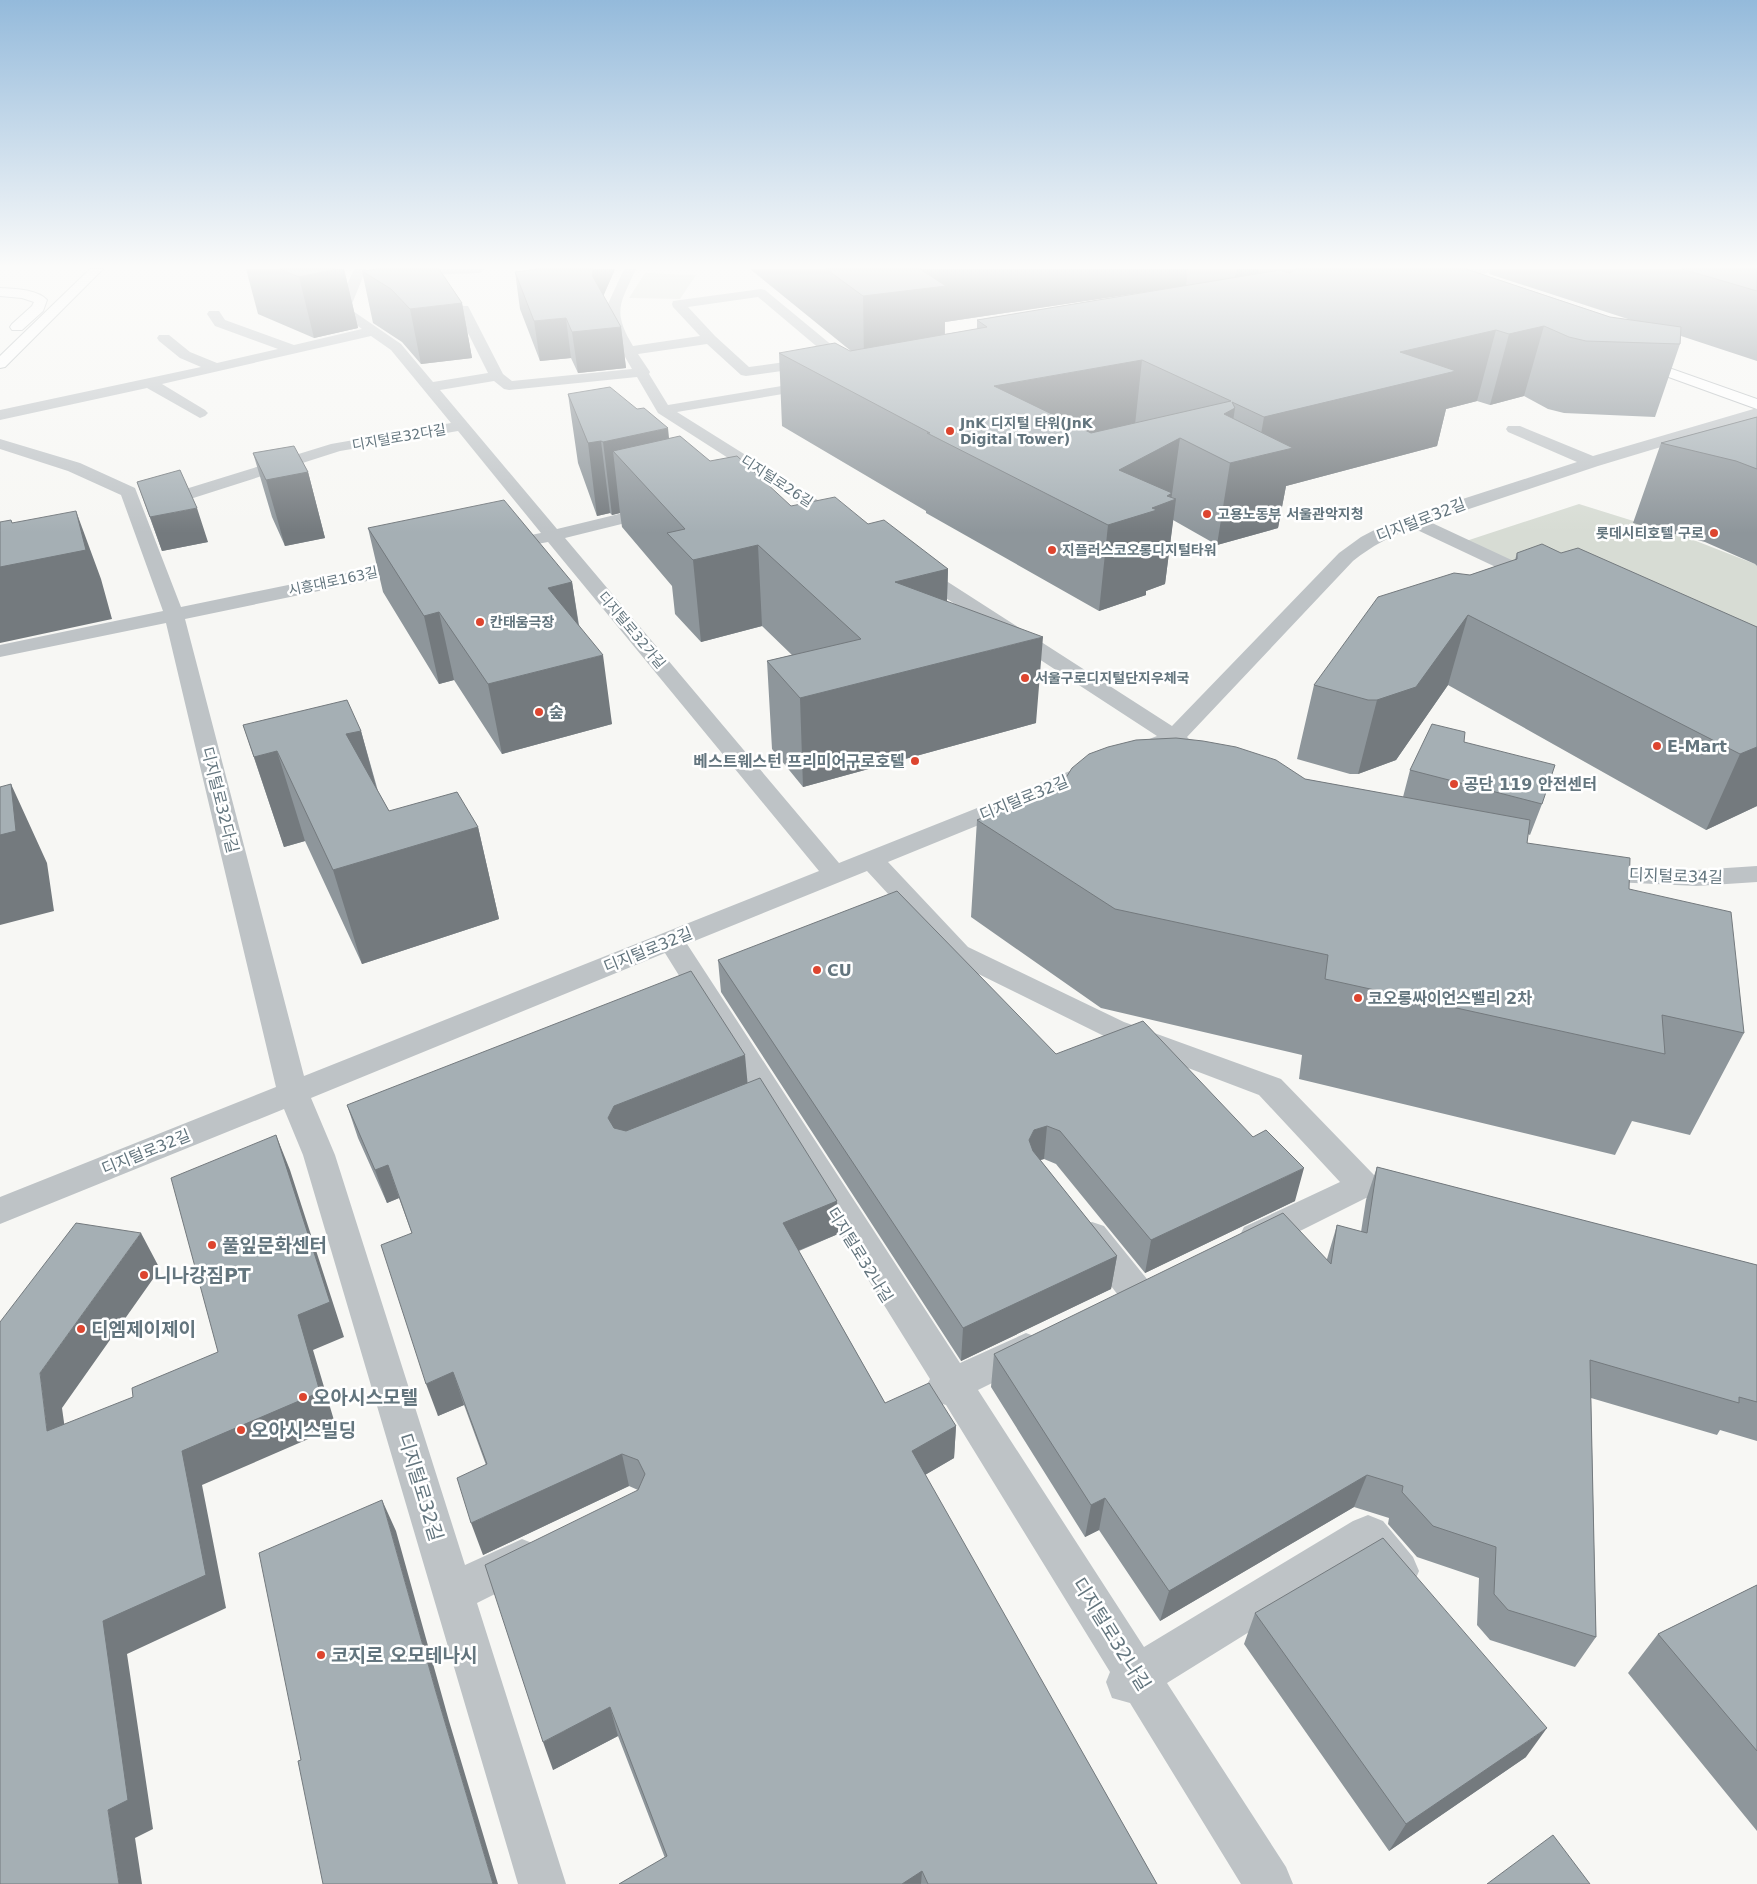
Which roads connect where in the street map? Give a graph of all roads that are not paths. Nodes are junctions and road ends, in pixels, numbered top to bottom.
1 (190, 357) edge
2 (256, 357) edge
3 (404, 357) edge
4 (487, 357) edge
5 (633, 357) edge
6 (729, 357) edge
7 (838, 357) edge
8 (1629, 357) edge
9 (215, 366) junction
10 (642, 372) junction
11 (497, 376) junction
12 (828, 382) edge
13 (149, 383) junction
14 (429, 387) junction
15 (1757, 404) edge
16 (663, 410) junction
17 (200, 413) dead end
18 (1757, 413) edge
19 (0, 415) edge
20 (462, 426) junction
21 (1514, 429) dead end
22 (1661, 441) junction
23 (0, 444) edge
24 (1684, 450) edge
25 (1592, 462) junction
26 (676, 506) edge
27 (136, 510) junction
28 (1413, 521) junction
29 (854, 531) edge
30 (554, 536) junction
31 (515, 544) edge
32 (437, 560) edge
33 (905, 564) edge
34 (1559, 589) edge
35 (174, 614) junction
36 (0, 651) edge
37 (1174, 737) junction
38 (1201, 763) edge
39 (871, 860) junction
40 (1576, 870) edge
41 (835, 874) junction
42 (1757, 874) edge
43 (667, 942) junction
44 (292, 1093) junction
45 (1363, 1185) junction
46 (1440, 1205) edge
47 (0, 1211) edge
48 (1072, 1212) edge
49 (1225, 1252) edge
50 (1138, 1295) edge
51 (1050, 1337) edge
52 (949, 1387) junction
53 (550, 1546) edge
54 (453, 1592) junction
55 (1425, 1602) edge
56 (1133, 1679) junction
57 (542, 1884) edge
58 (1254, 1884) edge
59 (1269, 1884) edge

1 - 9 street
2 - 9 street
3 - 14 street, 디지털로32가길
4 - 11 street
5 - 10 street, 디지털로26길
6 - 7 street
8 - 15 main road
9 - 13 street
10 - 11 street
10 - 16 street, 디지털로26길
11 - 14 street
12 - 16 street
13 - 17 street
13 - 19 street
14 - 20 street, 디지털로32가길
16 - 29 street, 디지털로26길
18 - 22 street, 디지털로32길
20 - 27 street, 디지털로32다길
20 - 30 street, 디지털로32가길
21 - 25 street
22 - 24 street
22 - 25 street, 디지털로32길
23 - 27 street, 디지털로32다길
25 - 28 street, 디지털로32길
26 - 30 street
27 - 35 street, 디지털로32다길
28 - 34 street
28 - 37 street, 디지털로32길
30 - 31 street
30 - 41 street, 디지털로32가길
32 - 35 street, 시흥대로163길
33 - 37 street
35 - 36 street, 시흥대로163길
35 - 44 street, 디지털로32다길
37 - 38 street
37 - 39 street, 디지털로32길
39 - 41 street, 디지털로32길
39 - 45 street
40 - 42 street, 디지털로34길
41 - 43 street, 디지털로32길
43 - 44 street, 디지털로32길
43 - 52 street, 디지털로32나길
43 - 52 street, 디지털로32나길
44 - 47 street, 디지털로32길
44 - 54 street, 디지털로32길
45 - 46 street
45 - 49 street
48 - 50 street
51 - 52 street
52 - 56 street, 디지털로32나길
53 - 54 street
54 - 57 street, 디지털로32길
55 - 56 street
56 - 58 street, 디지털로32나길
56 - 59 street, 디지털로32나길

